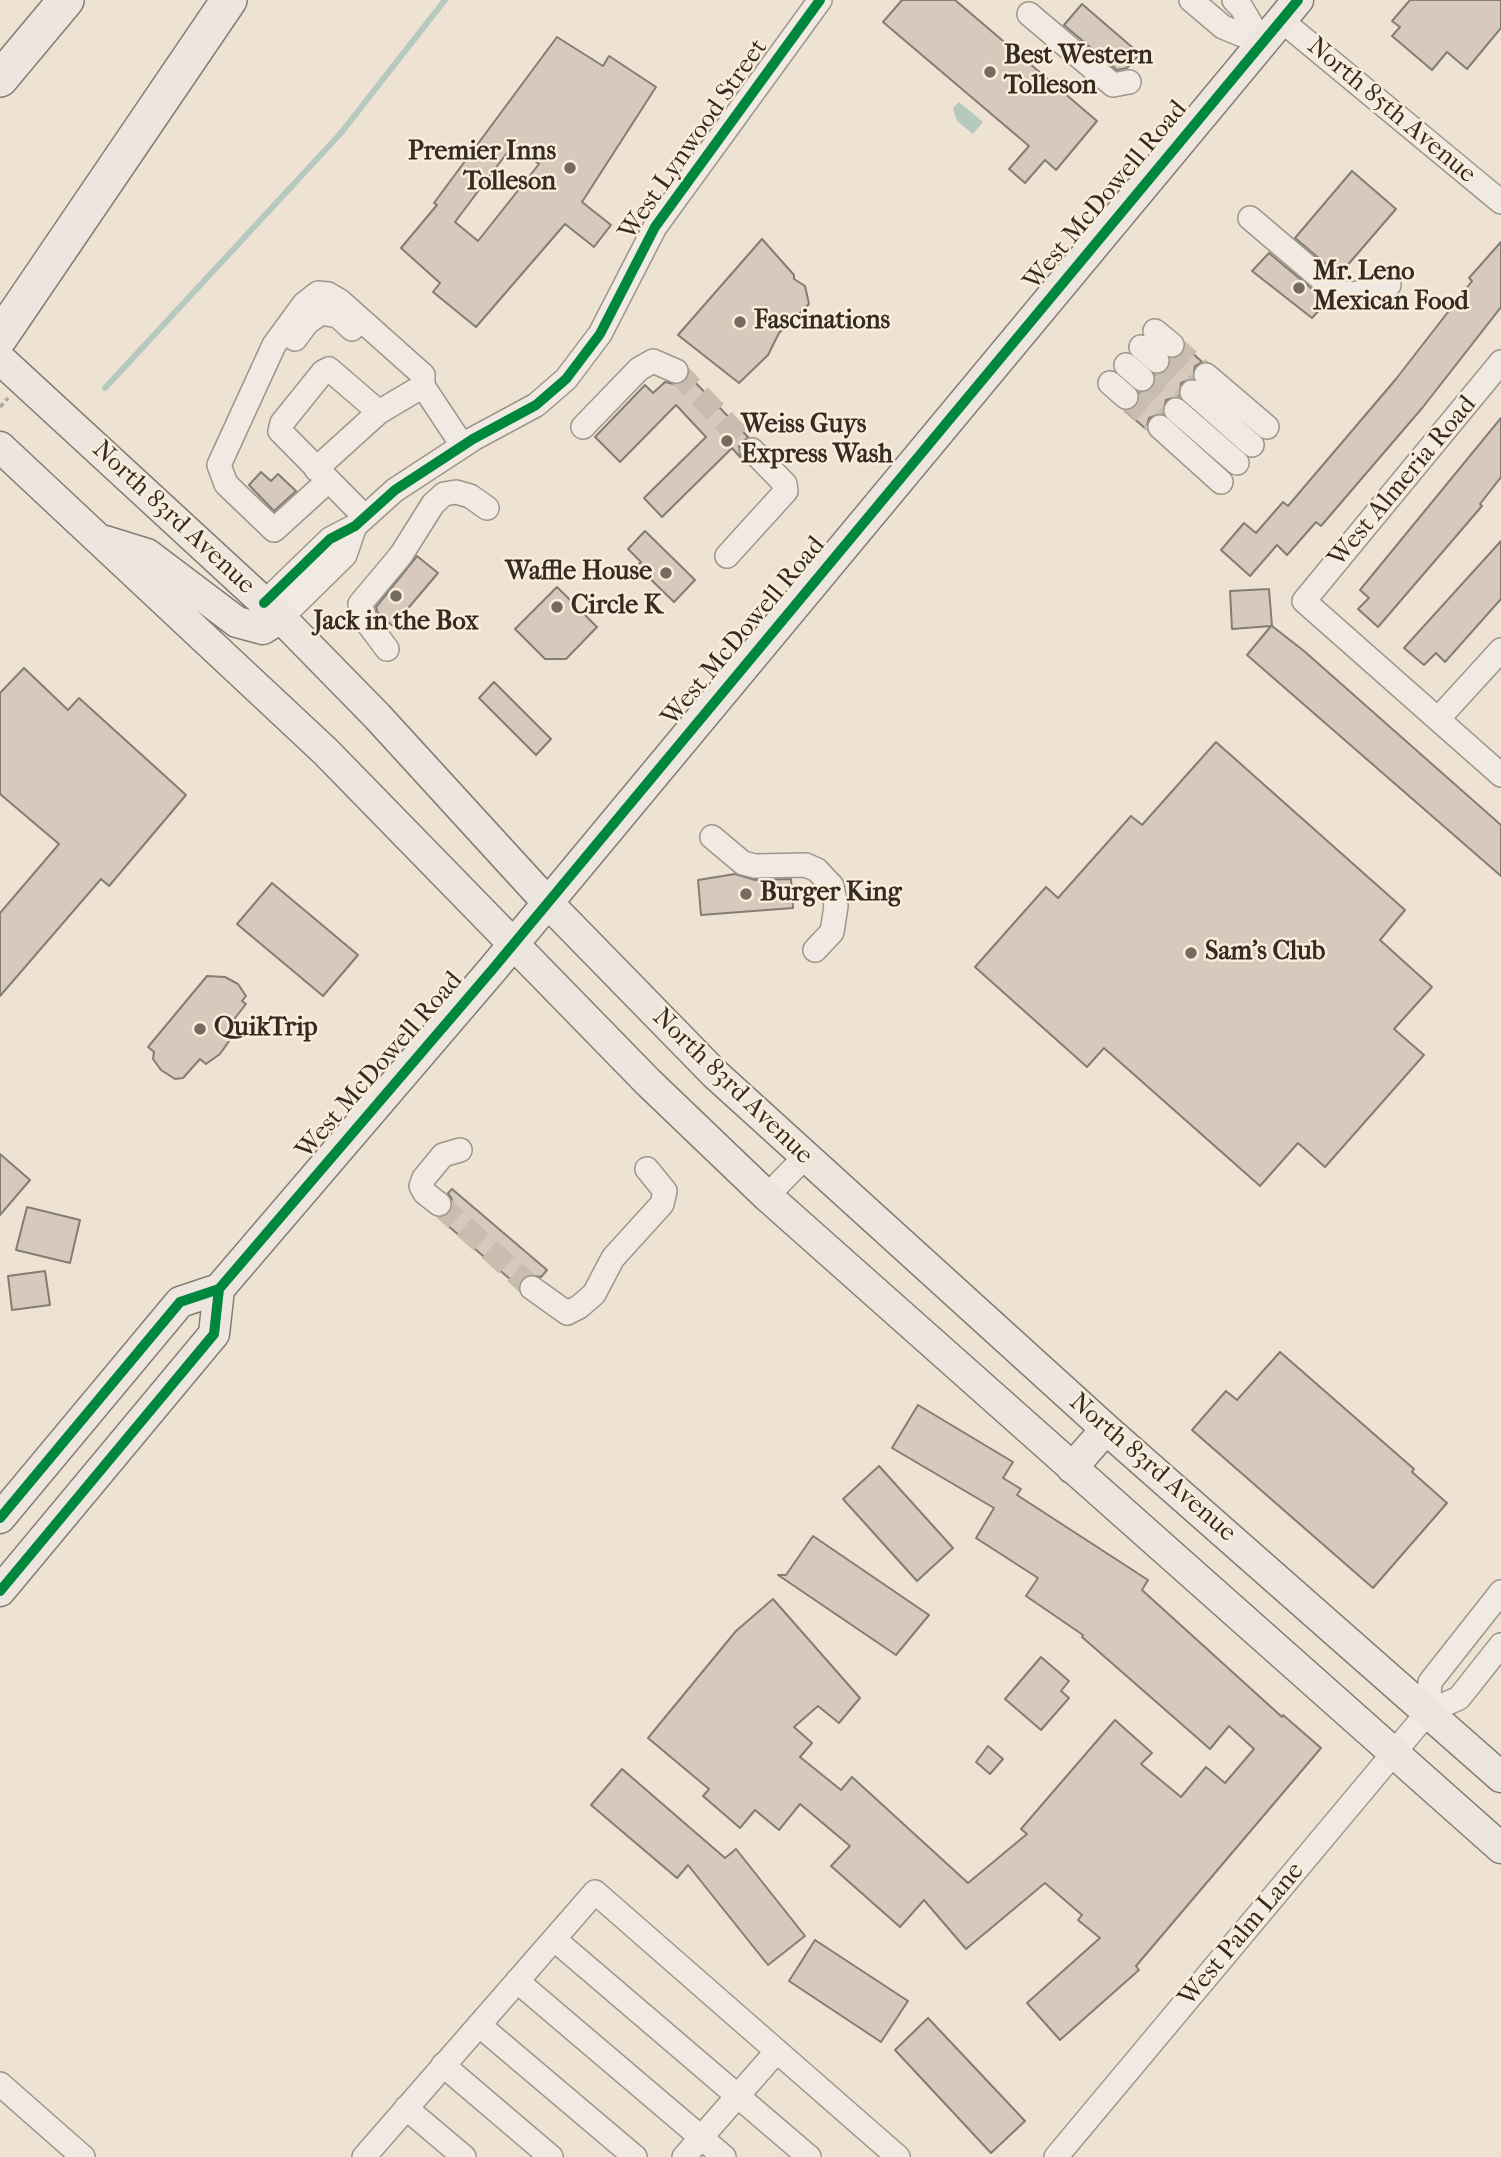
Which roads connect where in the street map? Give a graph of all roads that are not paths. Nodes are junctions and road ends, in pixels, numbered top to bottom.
1 (66, 0) edge
2 (229, 0) edge
3 (820, 0) edge
4 (1191, 0) edge
5 (1234, 0) edge
6 (1289, 10) edge
7 (1029, 14) dead end
8 (1262, 43) junction
9 (0, 79) edge
10 (1129, 82) dead end
11 (1501, 202) edge
12 (1250, 218) dead end
13 (1389, 285) dead end
14 (0, 337) edge
15 (0, 359) edge
16 (1501, 362) edge
17 (676, 371) tunnel mouth
18 (423, 387) junction
19 (1176, 410) tunnel mouth
20 (379, 412) junction
21 (583, 427) dead end
22 (1160, 427) tunnel mouth
23 (1267, 427) dead end
24 (1252, 445) dead end
25 (462, 446) junction
26 (0, 447) edge
27 (752, 450) tunnel mouth
28 (1237, 463) dead end
29 (322, 475) junction
30 (1221, 482) dead end
31 (487, 508) dead end
32 (360, 521) junction
33 (98, 538) junction
34 (727, 556) dead end
35 (273, 611) junction
36 (387, 649) dead end
37 (1501, 650) edge
38 (1438, 719) junction
39 (1501, 775) edge
40 (712, 837) dead end
41 (548, 903) junction
42 (513, 945) junction
43 (815, 950) dead end
44 (460, 1150) dead end
45 (805, 1157) junction
46 (647, 1169) dead end
47 (767, 1196) junction
48 (439, 1204) tunnel mouth
49 (531, 1288) tunnel mouth
50 (219, 1289) junction
51 (1106, 1429) junction
52 (1072, 1468) junction
53 (0, 1518) edge
54 (0, 1591) edge
55 (1501, 1592) edge
56 (1501, 1645) edge
57 (1427, 1712) junction
58 (1394, 1755) junction
59 (1501, 1777) edge
60 (1501, 1848) edge
61 (554, 1939) junction
62 (517, 1981) junction
63 (479, 2025) junction
64 (777, 2051) junction
65 (443, 2065) junction
66 (0, 2084) edge
67 (738, 2096) junction
68 (406, 2108) junction
69 (701, 2138) junction
70 (367, 2156) edge
71 (83, 2157) edge
72 (464, 2157) edge
73 (551, 2157) edge
74 (635, 2157) edge
75 (684, 2157) edge
76 (723, 2157) edge
77 (809, 2157) edge
78 (898, 2157) edge
79 (1056, 2157) edge

1 - 9 highway
2 - 14 highway
3 - 25 street, West Lynwood Street
4 - 8 street
5 - 8 street
6 - 8 main road, West McDowell Road
6 - 11 street, North 85th Avenue
7 - 10 street
8 - 41 main road, West McDowell Road
12 - 13 street
15 - 35 main road, North 83rd Avenue
16 - 38 street, West Almeria Road
17 - 21 street
18 - 20 street
18 - 25 street
18 - 29 street
19 - 28 street
20 - 29 street
20 - 29 street
22 - 30 street
23 - 24 street
25 - 32 street, West Lynwood Street
26 - 33 main road, North 83rd Avenue
27 - 34 street
29 - 32 street
31 - 36 street
32 - 35 street, West Lynwood Street
33 - 35 main road
33 - 42 main road, North 83rd Avenue
35 - 41 main road, North 83rd Avenue
37 - 38 street
38 - 39 street
40 - 43 street
41 - 42 main road, West McDowell Road
41 - 45 main road, North 83rd Avenue
42 - 47 main road, North 83rd Avenue
42 - 50 main road, West McDowell Road
44 - 48 street
45 - 47 street
45 - 51 main road, North 83rd Avenue
46 - 49 street
47 - 52 main road, North 83rd Avenue
50 - 53 main road
50 - 54 main road
51 - 52 main road
51 - 57 main road, North 83rd Avenue
52 - 58 main road, North 83rd Avenue
55 - 57 street, West Palm Lane
56 - 57 street, West Palm Lane
57 - 58 street, West Palm Lane
57 - 59 main road, North 83rd Avenue
58 - 60 main road, North 83rd Avenue
58 - 79 street, West Palm Lane
61 - 62 street
61 - 64 street
61 - 67 street
62 - 63 street
62 - 69 street
63 - 65 street
63 - 74 street
64 - 67 street
64 - 78 street
65 - 68 street
65 - 73 street
66 - 71 street
67 - 69 street
67 - 77 street
68 - 70 street
68 - 72 street
69 - 75 street
69 - 76 street

